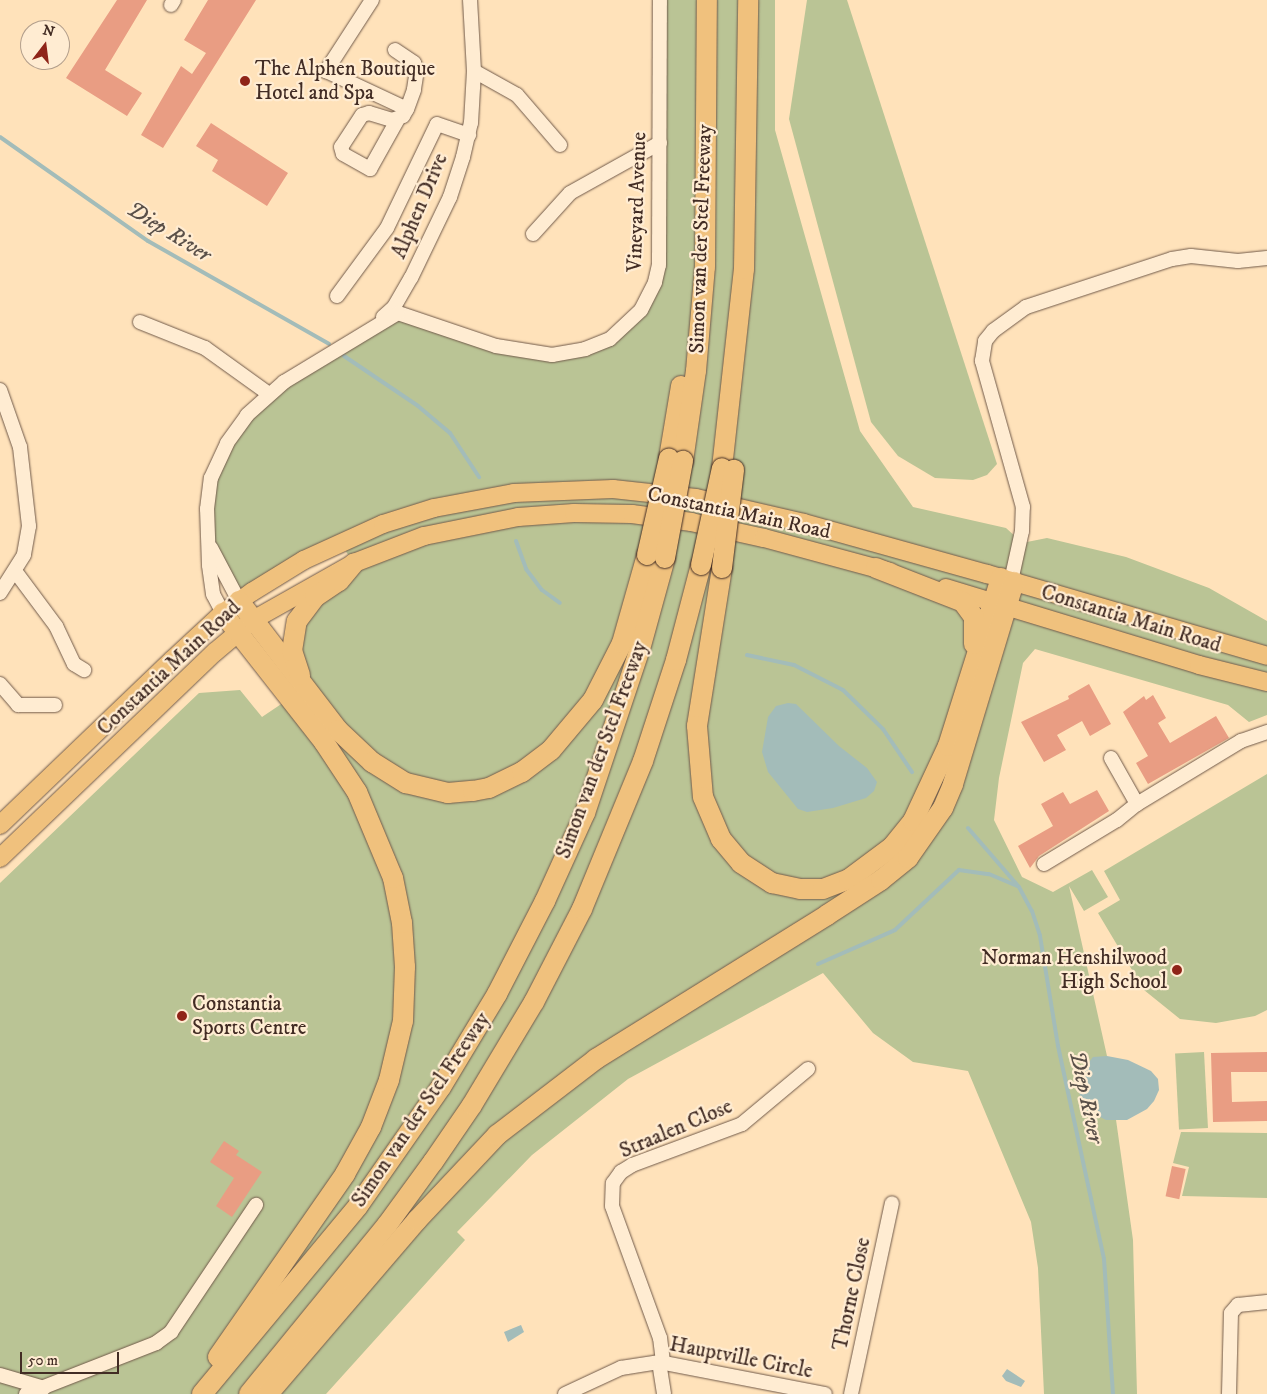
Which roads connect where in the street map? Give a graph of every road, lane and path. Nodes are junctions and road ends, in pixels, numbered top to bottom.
1 (372, 0) edge
2 (470, 0) edge
3 (660, 0) edge
4 (707, 0) edge
5 (748, 0) edge
6 (395, 50) dead end
7 (474, 71) junction
8 (402, 114) junction
9 (469, 136) junction
10 (660, 143) junction
11 (560, 144) dead end
12 (533, 234) dead end
13 (1267, 258) edge
14 (337, 296) dead end
15 (401, 308) junction
16 (140, 322) dead end
17 (0, 390) edge
18 (269, 394) junction
19 (728, 469) junction
20 (208, 543) junction
21 (656, 556) junction
22 (354, 563) junction
23 (876, 568) junction
24 (15, 570) junction
25 (1009, 580) junction
26 (0, 593) edge
27 (239, 601) junction
28 (1001, 603) junction
29 (223, 613) junction
30 (253, 620) junction
31 (238, 632) junction
32 (1267, 656) edge
33 (84, 670) dead end
34 (1267, 682) edge
35 (0, 684) edge
36 (306, 688) junction
37 (964, 695) junction
38 (55, 705) dead end
39 (1267, 732) edge
40 (1111, 758) dead end
41 (1136, 804) junction
42 (0, 825) edge
43 (0, 858) edge
44 (1044, 864) dead end
45 (808, 1069) dead end
46 (892, 1203) dead end
47 (256, 1205) dead end
48 (1267, 1302) edge
49 (661, 1362) junction
50 (0, 1375) edge
51 (44, 1388) junction
52 (26, 1394) edge
53 (192, 1394) edge
54 (202, 1394) edge
55 (249, 1394) edge
56 (268, 1394) edge
57 (565, 1394) edge
58 (664, 1394) edge
59 (826, 1394) edge
60 (851, 1394) edge
61 (1229, 1394) edge

1 - 8 street
2 - 7 street, Alphen Drive
3 - 10 street, Vineyard Avenue
4 - 21 highway, Simon van der Stel Freeway, bridge
5 - 19 highway, Simon van der Stel Freeway
6 - 8 street
7 - 9 street, Alphen Drive
7 - 11 street
8 - 8 street
9 - 14 street
9 - 15 street, Alphen Drive
10 - 12 street
10 - 15 street, Vineyard Avenue
13 - 25 street
15 - 18 street
16 - 18 street
17 - 24 street
18 - 20 street
19 - 37 highway, bridge
19 - 55 highway, Simon van der Stel Freeway, bridge
20 - 27 street
20 - 29 street
21 - 36 highway
21 - 54 highway, Simon van der Stel Freeway
22 - 23 main road, Constantia Main Road
22 - 30 main road, Constantia Main Road
22 - 36 highway
23 - 28 main road, Constantia Main Road
23 - 37 highway
24 - 26 street
24 - 33 street
25 - 27 main road, Constantia Main Road
25 - 28 highway
25 - 32 main road, Constantia Main Road
27 - 29 main road, Constantia Main Road
27 - 30 highway
28 - 34 main road, Constantia Main Road
28 - 37 highway
28 - 56 highway
29 - 31 highway
29 - 42 main road, Constantia Main Road
30 - 31 main road, Constantia Main Road
30 - 36 highway
31 - 43 main road, Constantia Main Road
31 - 53 highway
35 - 38 street
39 - 41 street
40 - 41 street
41 - 44 street
45 - 49 street, Straalen Close
46 - 60 street, Thorne Close
47 - 51 street
48 - 61 street
49 - 57 street, Hauptville Circle
49 - 58 street, Straalen Close
49 - 59 street, Hauptville Circle
50 - 51 street
51 - 52 street

